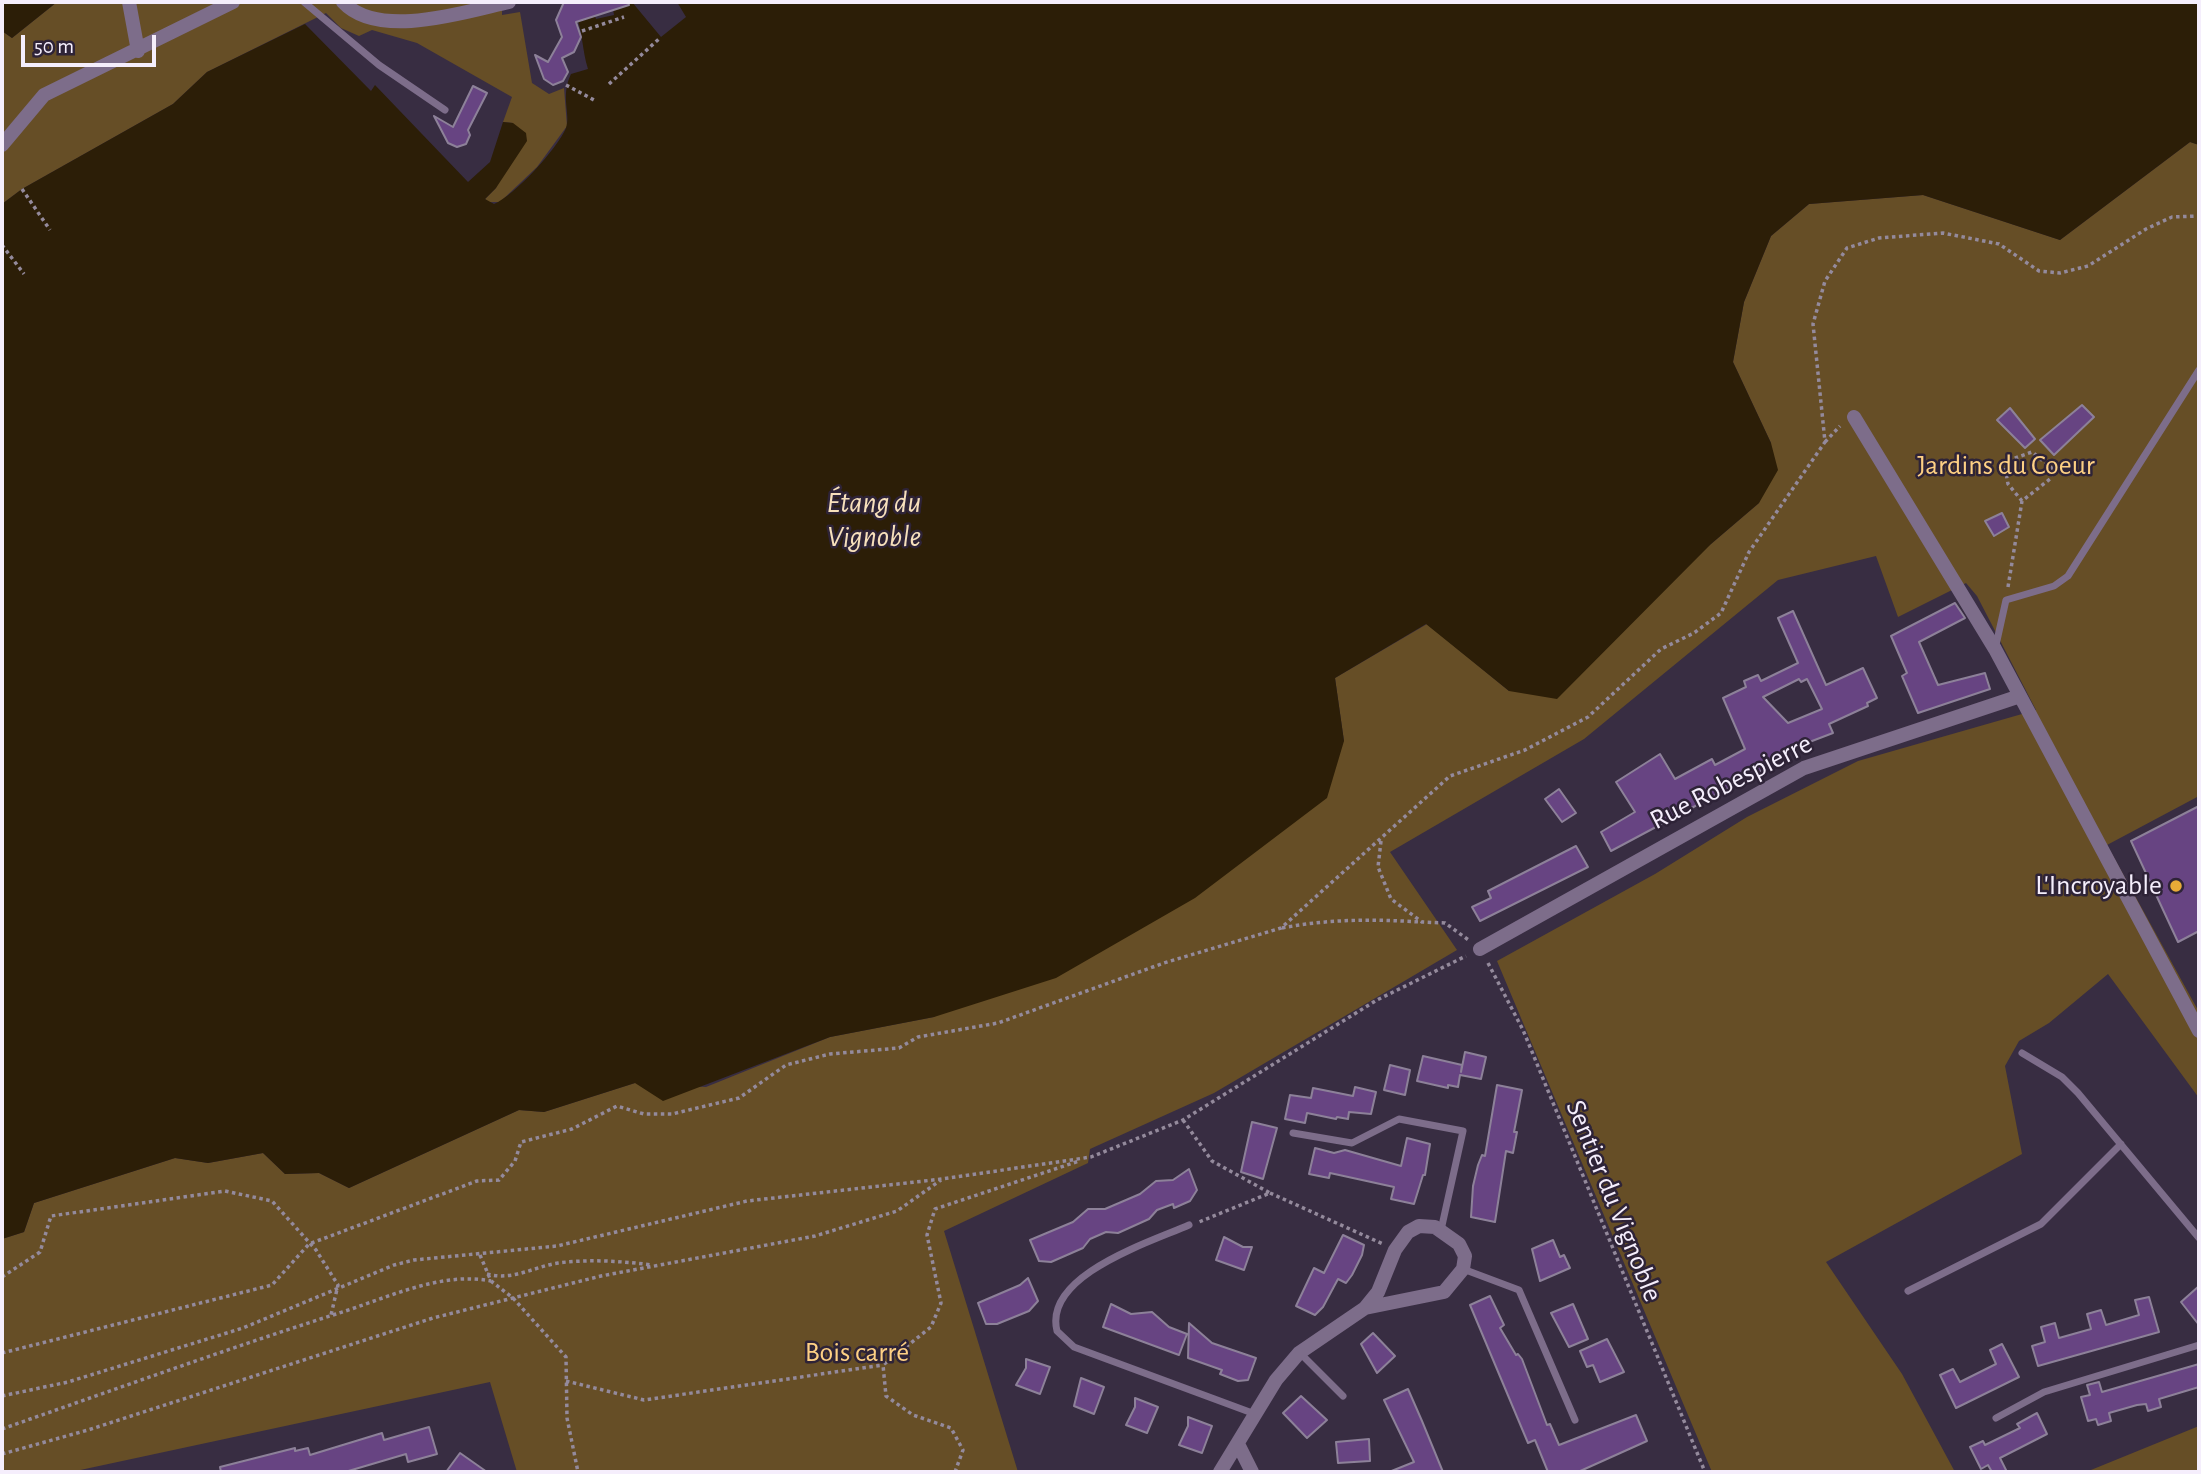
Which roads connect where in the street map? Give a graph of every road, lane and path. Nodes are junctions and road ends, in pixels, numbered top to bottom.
1 (129, 2) edge
2 (233, 2) edge
3 (304, 2) edge
4 (344, 2) edge
5 (509, 2) edge
6 (624, 17) dead end
7 (582, 31) dead end
8 (660, 38) dead end
9 (138, 51) junction
10 (609, 84) dead end
11 (566, 85) dead end
12 (594, 100) dead end
13 (445, 110) dead end
14 (2, 145) edge
15 (22, 189) dead end
16 (2199, 216) edge
17 (50, 230) dead end
18 (2, 245) edge
19 (24, 274) dead end
20 (2199, 370) edge
21 (1854, 417) joint
22 (1825, 442) junction
23 (2022, 501) junction
24 (2006, 600) junction
25 (1995, 649) junction
26 (2021, 696) junction
27 (1381, 839) junction
28 (1422, 922) junction
29 (1281, 928) junction
30 (1480, 948) junction
31 (2199, 1031) edge
32 (2022, 1053) dead end
33 (1183, 1119) junction
34 (1293, 1133) dead end
35 (2121, 1144) junction
36 (1091, 1157) junction
37 (942, 1179) junction
38 (1270, 1193) junction
39 (1189, 1225) joint
40 (1441, 1230) junction
41 (2199, 1237) edge
42 (309, 1244) junction
43 (1395, 1250) junction
44 (480, 1255) junction
45 (655, 1266) junction
46 (1463, 1269) junction
47 (485, 1273) junction
48 (2, 1277) edge
49 (491, 1281) junction
50 (337, 1289) junction
51 (1908, 1292) dead end
52 (513, 1298) junction
53 (1365, 1308) junction
54 (330, 1316) junction
55 (2199, 1345) edge
56 (2, 1353) edge
57 (1299, 1353) junction
58 (883, 1366) junction
59 (566, 1381) junction
60 (2, 1396) edge
61 (1343, 1396) dead end
62 (1256, 1414) junction
63 (1996, 1418) dead end
64 (1576, 1420) dead end
65 (2, 1429) edge
66 (1237, 1444) junction
67 (2, 1454) edge
68 (578, 1472) edge
69 (954, 1472) edge
70 (1220, 1472) edge
71 (1252, 1472) edge
72 (1705, 1472) edge

1 - 9 street
2 - 9 street
3 - 13 lane
4 - 5 street
6 - 7 path
8 - 10 path
9 - 14 street
11 - 12 path
15 - 17 path
16 - 22 path
18 - 19 path
20 - 24 lane
21 - 22 path
21 - 25 street
22 - 27 path
23 - 23 path
23 - 24 path
24 - 25 lane
25 - 26 street
26 - 30 street, Rue Robespierre
26 - 31 street
27 - 28 path
27 - 29 path
28 - 29 path
28 - 30 path
29 - 42 path
30 - 33 path
30 - 72 path, Sentier du Vignoble
32 - 35 lane
33 - 36 path
33 - 38 path
34 - 40 lane
35 - 41 lane
35 - 51 lane
36 - 37 path
36 - 58 path
37 - 44 path
37 - 45 path
38 - 39 path
38 - 43 path
39 - 62 lane
40 - 43 street
40 - 46 street
42 - 48 path
42 - 50 path
42 - 56 path
43 - 53 street
44 - 47 path
44 - 50 path
45 - 47 path
45 - 52 path
46 - 53 street
46 - 64 lane
47 - 49 path
49 - 52 path
49 - 54 path
50 - 54 path
50 - 60 path
52 - 59 path
52 - 67 path
53 - 57 street
54 - 65 path
55 - 63 lane
57 - 61 lane
57 - 62 street
58 - 59 path
58 - 69 path
59 - 68 path
62 - 66 street
66 - 70 street
66 - 71 street

